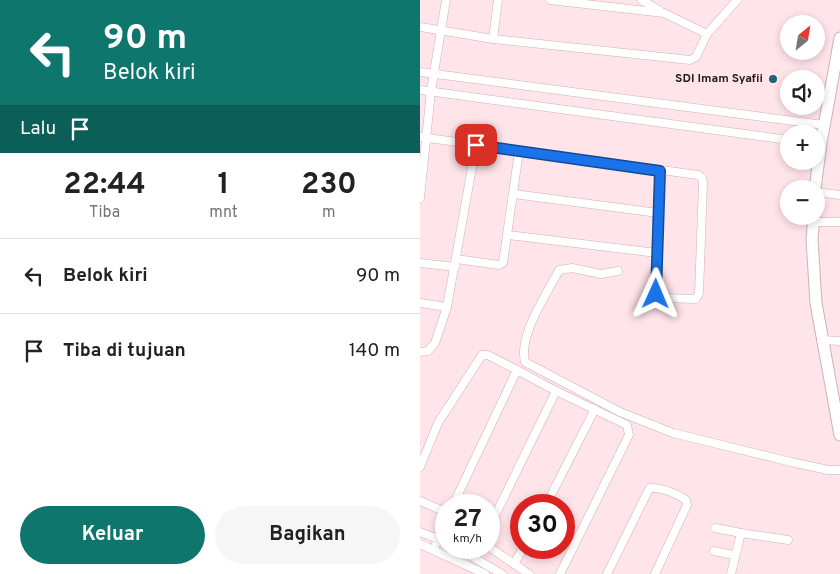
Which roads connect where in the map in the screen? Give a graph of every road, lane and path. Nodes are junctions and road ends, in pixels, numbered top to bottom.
1 (446, 0) edge
2 (498, 0) edge
3 (550, 0) edge
4 (642, 0) edge
5 (738, 0) edge
6 (565, 1) edge
7 (664, 13) junction
8 (420, 27) edge
9 (441, 29) junction
10 (707, 34) junction
11 (840, 38) edge
12 (494, 39) junction
13 (838, 65) edge
14 (420, 72) edge
15 (435, 74) junction
16 (420, 90) edge
17 (431, 91) junction
18 (824, 125) joint
19 (424, 137) edge
20 (780, 139) edge
21 (476, 145) junction
22 (519, 151) junction
23 (660, 171) junction
24 (825, 192) edge
25 (514, 194) junction
26 (840, 196) edge
27 (420, 198) edge
28 (658, 213) junction
29 (825, 220) edge
30 (840, 222) edge
31 (814, 225) edge
32 (508, 235) junction
33 (657, 253) junction
34 (456, 259) junction
35 (420, 263) edge
36 (455, 267) junction
37 (618, 271) dead end
38 (420, 303) edge
39 (447, 306) junction
40 (822, 340) junction
41 (840, 341) edge
42 (420, 352) edge
43 (517, 370) junction
44 (556, 391) junction
45 (595, 409) junction
46 (840, 430) edge
47 (840, 435) edge
48 (420, 467) edge
49 (840, 470) edge
50 (458, 494) edge
51 (552, 494) edge
52 (420, 501) edge
53 (500, 506) edge
54 (435, 507) edge
55 (715, 528) dead end
56 (420, 532) edge
57 (741, 533) junction
58 (435, 537) edge
59 (788, 540) dead end
60 (420, 544) edge
61 (434, 549) joint
62 (714, 551) dead end
63 (500, 554) edge
64 (734, 555) junction
65 (476, 559) edge
66 (517, 559) edge
67 (514, 564) junction
68 (486, 574) edge
69 (502, 574) edge
70 (529, 574) edge
71 (560, 574) edge
72 (607, 574) edge
73 (655, 574) edge
74 (731, 574) edge

1 - 9 street
2 - 12 street
3 - 6 street
4 - 7 street
5 - 10 street
6 - 7 street
7 - 10 street
8 - 9 street
9 - 12 street
9 - 15 street
10 - 12 street
11 - 13 street
13 - 18 street
14 - 15 street
15 - 17 street
15 - 18 street
16 - 17 street
17 - 19 street
17 - 20 street
19 - 21 street
19 - 27 street
21 - 22 street
21 - 34 street
22 - 23 street
22 - 25 street
23 - 28 street
23 - 33 street
24 - 26 street
25 - 28 street
25 - 32 street
28 - 33 street
29 - 30 street
31 - 40 street
32 - 33 street
32 - 34 street
34 - 36 street
35 - 36 street
36 - 39 street
37 - 49 street
38 - 39 street
39 - 42 street
40 - 41 street
40 - 46 street
43 - 44 street
43 - 48 street
43 - 50 street
44 - 45 street
44 - 53 street
45 - 51 street
45 - 71 street
46 - 47 street
52 - 54 street
55 - 57 street
56 - 58 street
57 - 59 street
57 - 64 street
60 - 61 street
61 - 68 street
62 - 64 street
63 - 67 street
64 - 74 street
65 - 69 street
66 - 67 street
67 - 70 street
72 - 73 street

